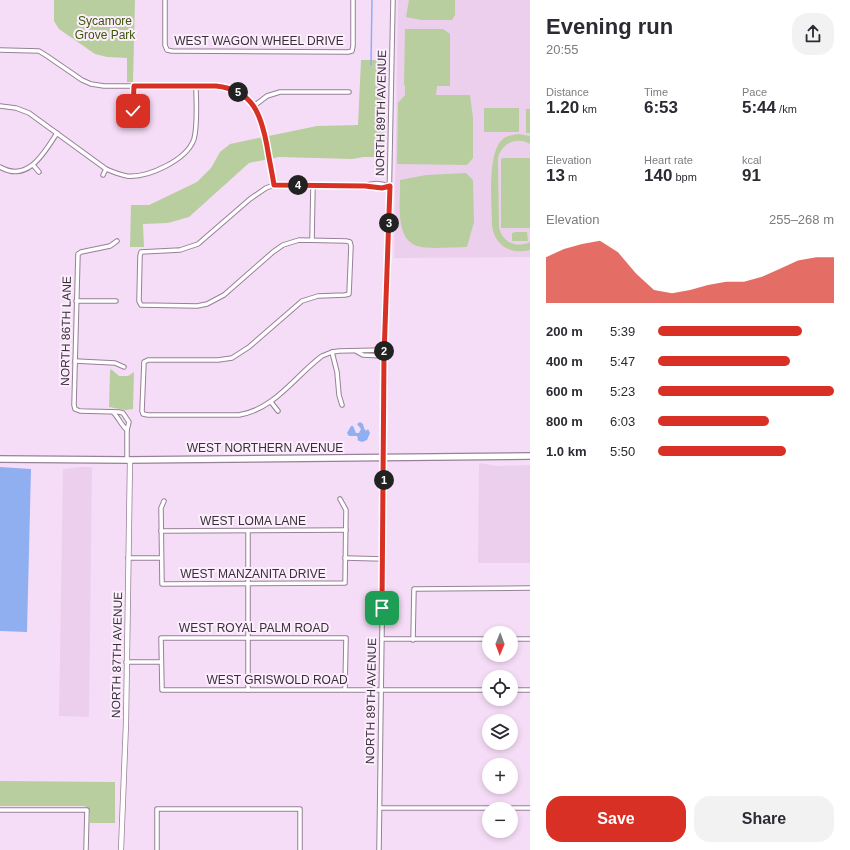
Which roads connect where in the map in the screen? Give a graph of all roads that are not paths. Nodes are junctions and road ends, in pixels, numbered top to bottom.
1 (166, 0) edge
2 (353, 0) edge
3 (394, 0) edge
4 (0, 50) edge
5 (134, 86) junction
6 (196, 86) junction
7 (349, 92) dead end
8 (0, 106) edge
9 (254, 106) junction
10 (133, 111) dead end
11 (57, 133) junction
12 (33, 165) junction
13 (0, 167) edge
14 (106, 169) junction
15 (39, 172) dead end
16 (104, 175) dead end
17 (274, 185) junction
18 (313, 185) junction
19 (390, 186) junction
20 (312, 240) junction
21 (117, 241) dead end
22 (76, 300) junction
23 (116, 301) dead end
24 (384, 350) junction
25 (356, 351) junction
26 (332, 352) junction
27 (384, 356) junction
28 (75, 361) junction
29 (124, 367) dead end
30 (271, 402) junction
31 (342, 405) dead end
32 (278, 411) dead end
33 (113, 412) junction
34 (127, 417) junction
35 (121, 421) junction
36 (127, 430) junction
37 (530, 456) edge
38 (384, 458) junction
39 (0, 459) edge
40 (128, 460) junction
41 (340, 499) dead end
42 (164, 502) dead end
43 (346, 530) junction
44 (161, 531) junction
45 (248, 531) junction
46 (128, 558) junction
47 (161, 558) junction
48 (345, 558) junction
49 (383, 559) junction
50 (248, 584) junction
51 (530, 588) edge
52 (248, 638) junction
53 (382, 639) junction
54 (482, 639) edge
55 (518, 639) edge
56 (530, 639) edge
57 (413, 640) junction
58 (126, 662) junction
59 (161, 662) junction
60 (346, 689) junction
61 (248, 690) junction
62 (381, 690) junction
63 (482, 690) edge
64 (518, 690) edge
65 (530, 690) edge
66 (380, 808) junction
67 (530, 808) edge
68 (0, 810) edge
69 (86, 850) edge
70 (121, 850) edge
71 (157, 850) edge
72 (300, 850) edge
73 (379, 850) edge

1 - 2 street, WEST WAGON WHEEL DRIVE
3 - 19 street, NORTH 89TH AVENUE
4 - 5 street
5 - 6 street
5 - 10 street
6 - 9 street
6 - 14 street
7 - 9 street
8 - 11 street
9 - 17 street
11 - 12 street
11 - 14 street
12 - 13 street
12 - 15 street
14 - 16 street
17 - 18 street
17 - 20 street
18 - 19 street
18 - 20 street
19 - 24 street, NORTH 89TH AVENUE
20 - 30 street
21 - 22 street, NORTH 86TH LANE
22 - 23 street
22 - 28 street, NORTH 86TH LANE
24 - 25 street
24 - 27 street, NORTH 89TH AVENUE
25 - 26 street
25 - 27 street
26 - 30 street
26 - 31 street
27 - 38 street, NORTH 89TH AVENUE
28 - 29 street
28 - 33 street, NORTH 86TH LANE
30 - 32 street
33 - 34 street
33 - 35 street
34 - 35 street
34 - 36 street, NORTH 87TH AVENUE
35 - 36 street
36 - 40 street, NORTH 87TH AVENUE
37 - 38 main road, WEST NORTHERN AVENUE
38 - 40 main road, WEST NORTHERN AVENUE
38 - 49 street, NORTH 89TH AVENUE
39 - 40 main road, WEST NORTHERN AVENUE
40 - 46 street, NORTH 87TH AVENUE
41 - 43 street
42 - 44 street
43 - 45 street, WEST LOMA LANE
43 - 48 street
44 - 45 street, WEST LOMA LANE
44 - 47 street
45 - 50 street
46 - 47 street
46 - 58 street, NORTH 87TH AVENUE
47 - 50 street, WEST MANZANITA DRIVE
48 - 49 street
48 - 50 street, WEST MANZANITA DRIVE
49 - 53 street, NORTH 89TH AVENUE
50 - 52 street
51 - 57 street
52 - 59 street, WEST ROYAL PALM ROAD
52 - 60 street, WEST ROYAL PALM ROAD
52 - 61 street
53 - 57 street
53 - 62 street, NORTH 89TH AVENUE
54 - 57 street
55 - 56 street
58 - 59 street
58 - 70 street, NORTH 87TH AVENUE
59 - 61 street, WEST GRISWOLD ROAD
60 - 61 street, WEST GRISWOLD ROAD
60 - 62 street, WEST GRISWOLD ROAD
62 - 63 street, WEST GRISWOLD ROAD
62 - 66 street, NORTH 89TH AVENUE
64 - 65 street
66 - 67 street
66 - 73 street, NORTH 89TH AVENUE
68 - 69 street
71 - 72 street

